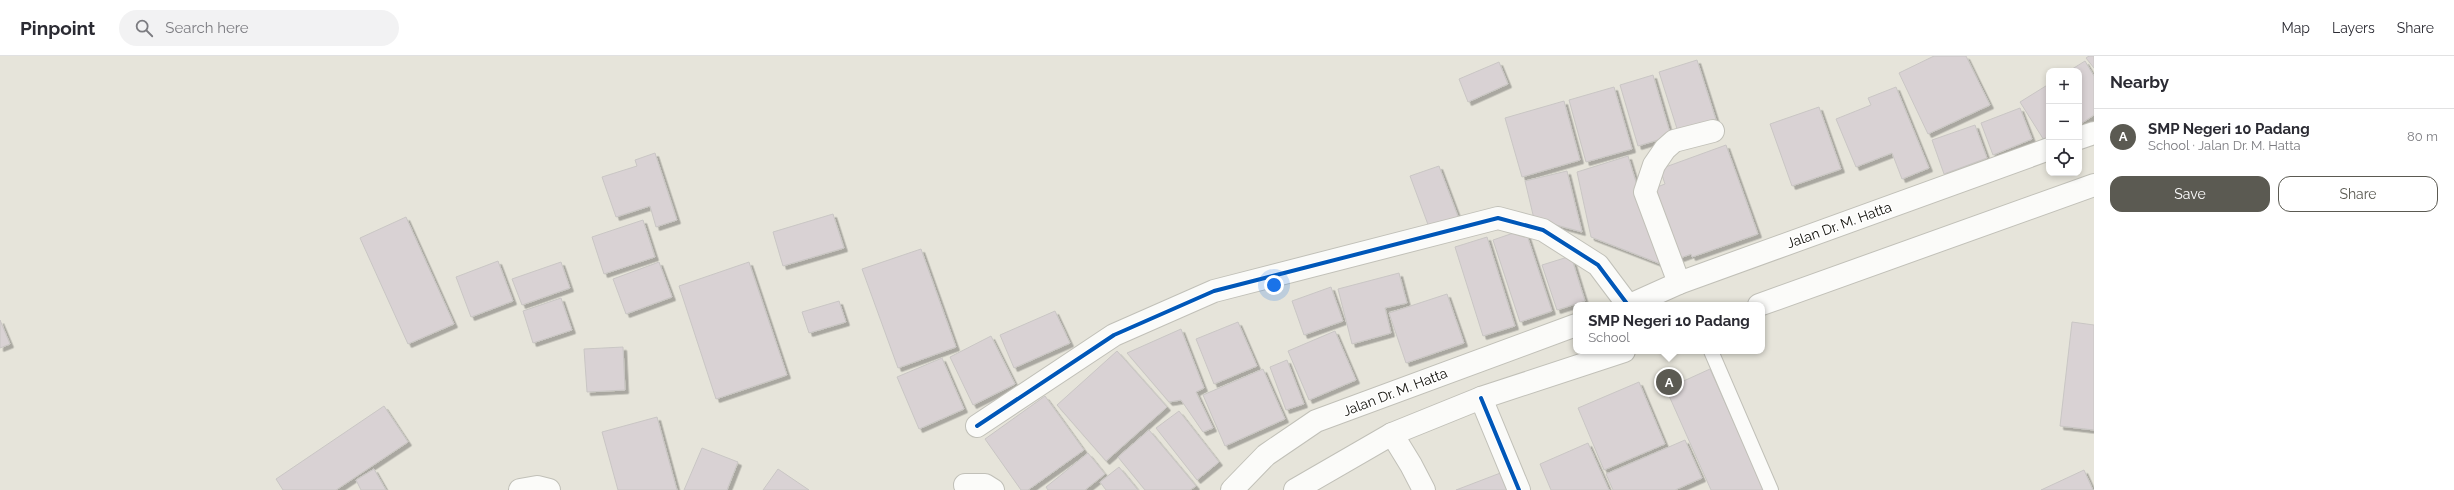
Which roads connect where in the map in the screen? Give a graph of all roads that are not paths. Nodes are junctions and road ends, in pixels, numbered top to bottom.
1 (1714, 131) dead end
2 (2094, 133) edge
3 (2082, 137) edge
4 (2046, 150) edge
5 (2094, 185) edge
6 (1679, 283) junction
7 (1627, 302) edge
8 (1636, 302) edge
9 (1765, 303) edge
10 (1573, 326) edge
11 (1615, 354) edge
12 (1712, 354) edge
13 (1481, 398) junction
14 (977, 426) dead end
15 (1392, 434) junction
16 (965, 485) dead end
17 (520, 490) edge
18 (548, 490) edge
19 (993, 490) edge
20 (1232, 490) edge
21 (1295, 490) edge
22 (1424, 490) edge
23 (1520, 490) edge
24 (1771, 490) edge

1 - 6 main road
2 - 3 main road
4 - 6 main road, Jalan Dr. M. Hatta
5 - 9 main road
6 - 8 main road, Jalan Dr. M. Hatta
7 - 14 main road
10 - 20 main road, Jalan Dr. M. Hatta
11 - 13 main road
12 - 24 lane
13 - 15 main road
13 - 23 main road
15 - 21 main road
15 - 22 main road
16 - 19 main road
17 - 18 main road

